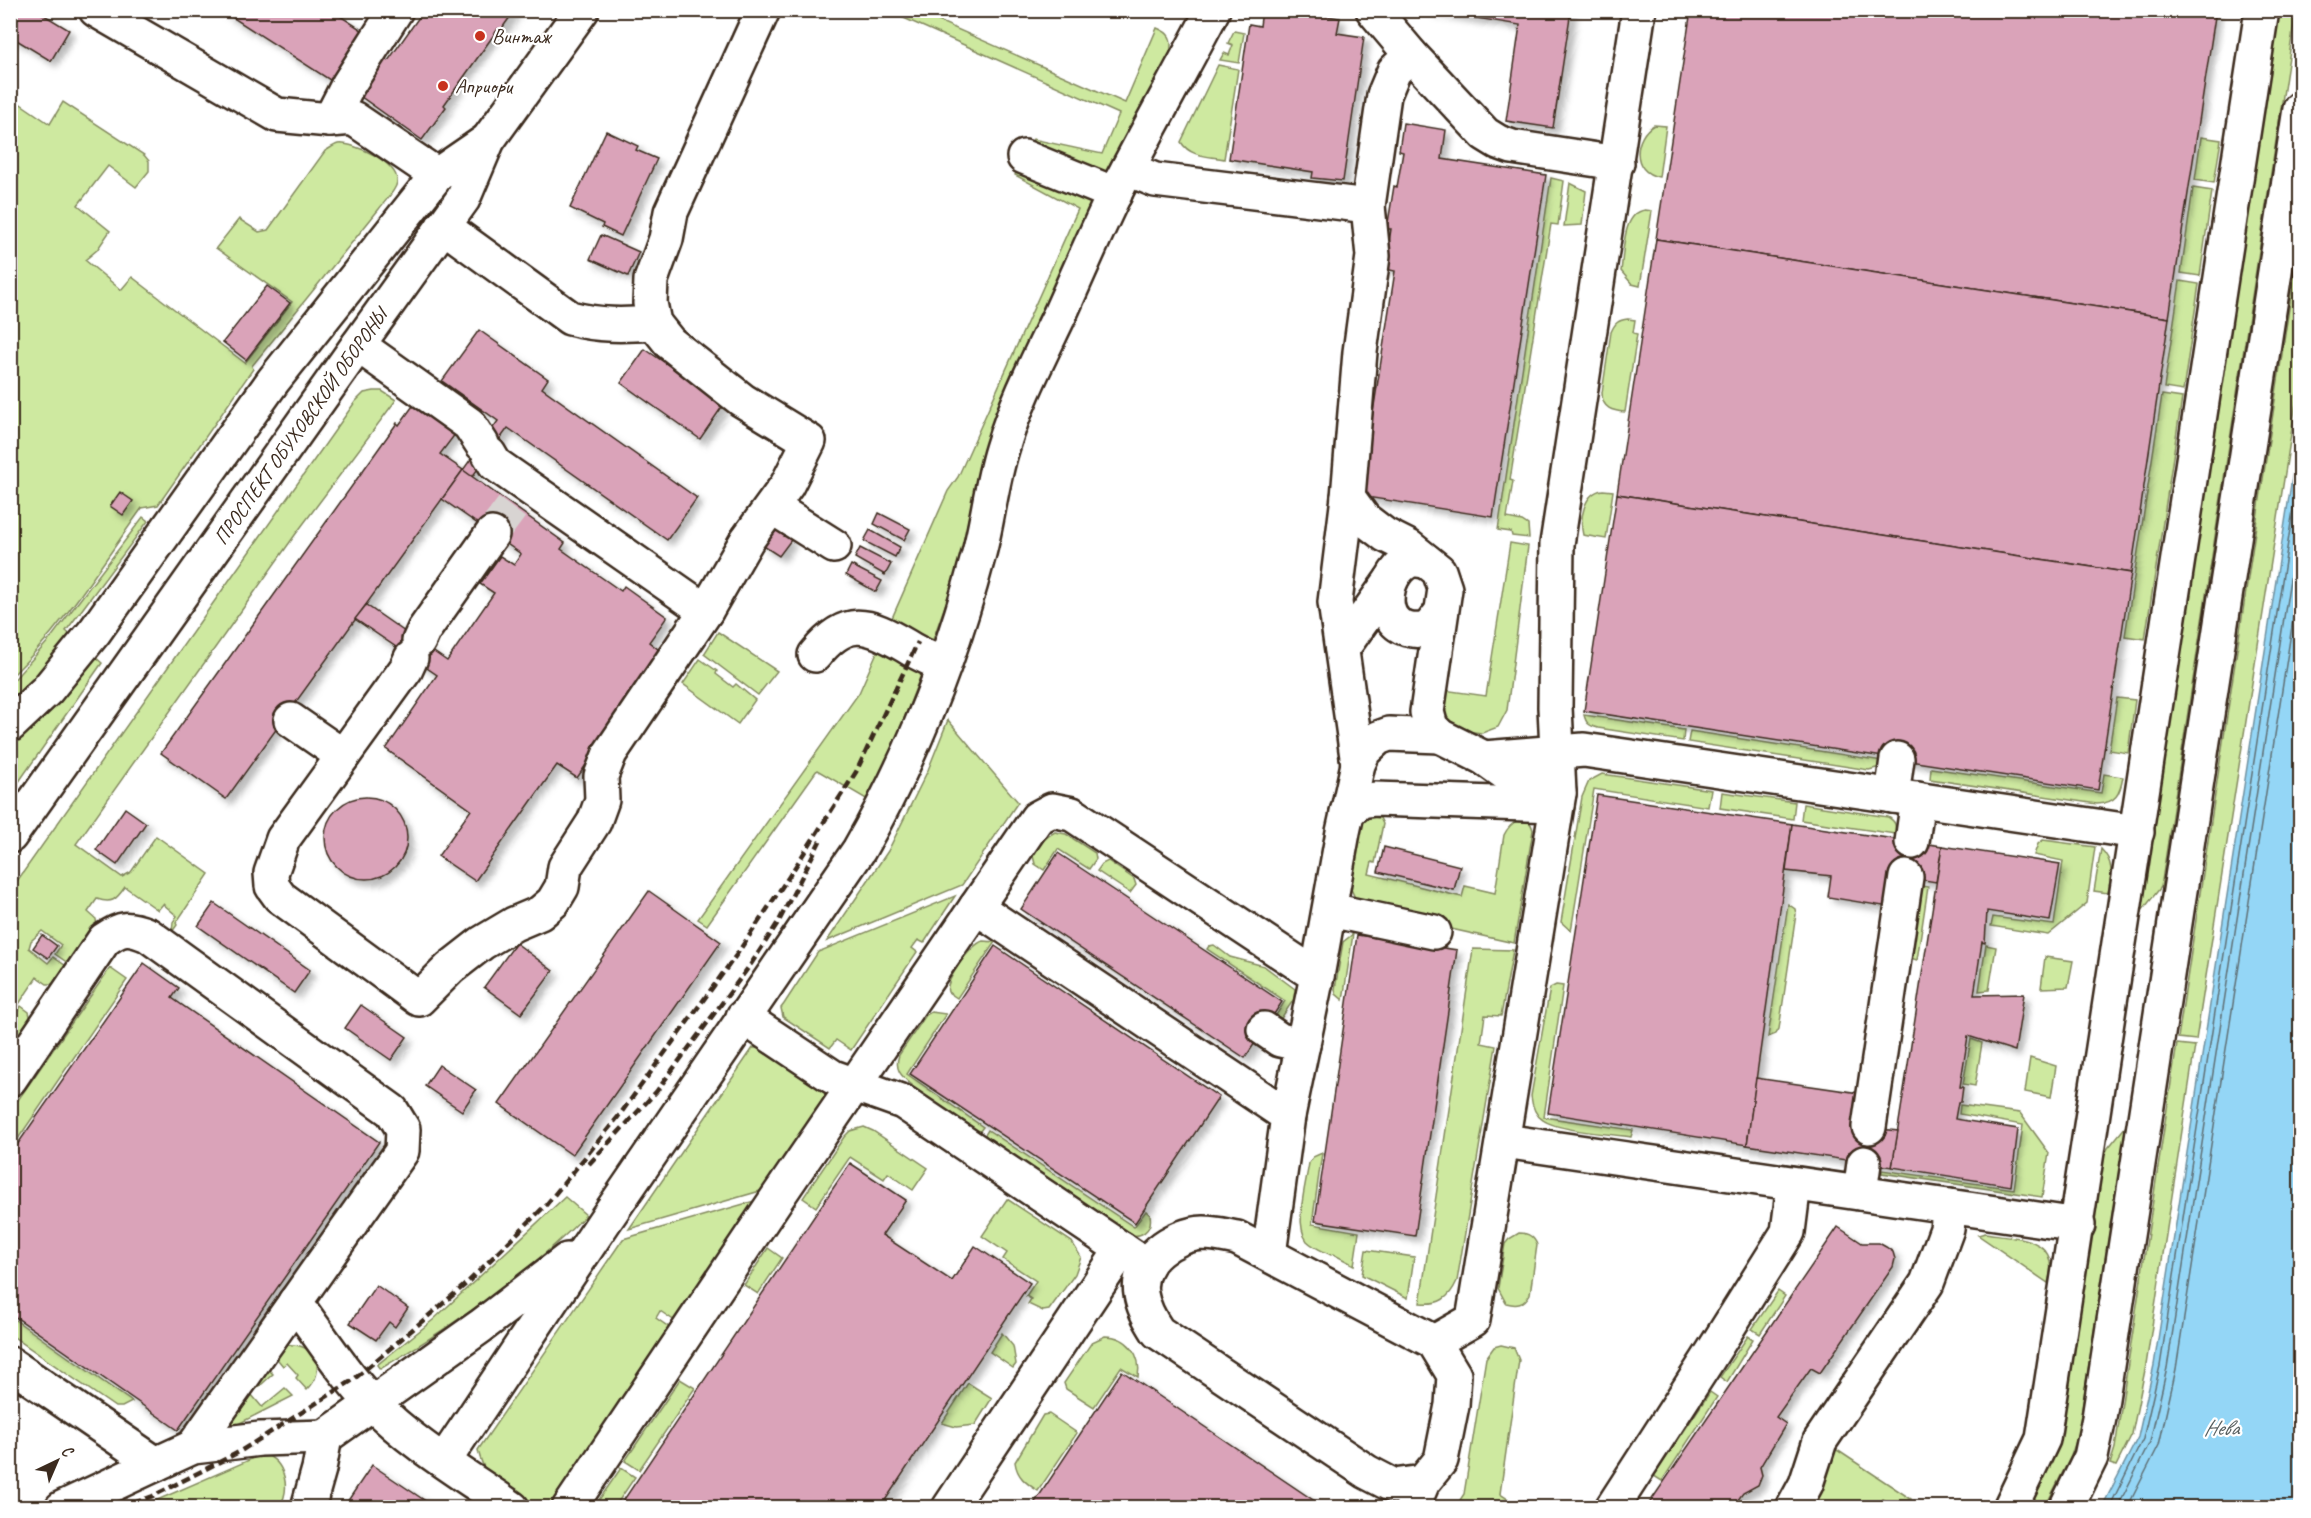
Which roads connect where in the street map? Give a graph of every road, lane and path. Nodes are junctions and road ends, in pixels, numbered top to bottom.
1 (96, 10) edge
2 (396, 10) edge
3 (582, 10) edge
4 (763, 10) edge
5 (1373, 10) edge
6 (1639, 10) edge
7 (2262, 10) edge
8 (1202, 14) edge
9 (1411, 55) junction
10 (2301, 109) edge
11 (330, 120) junction
12 (488, 140) junction
13 (1024, 157) dead end
14 (1617, 163) junction
15 (437, 175) junction
16 (1121, 182) junction
17 (1368, 206) junction
18 (443, 226) junction
19 (654, 323) junction
20 (358, 345) junction
21 (1347, 497) junction
22 (771, 507) junction
23 (492, 534) tunnel mouth
24 (834, 546) dead end
25 (1426, 561) junction
26 (1391, 580) junction
27 (706, 611) junction
28 (1441, 613) junction
29 (1342, 649) junction
30 (815, 655) dead end
31 (944, 665) junction
32 (1350, 705) junction
33 (291, 720) dead end
34 (10, 725) edge
35 (1415, 729) junction
36 (1557, 753) junction
37 (343, 756) junction
38 (1484, 758) junction
39 (1897, 759) dead end
40 (1358, 764) junction
41 (1905, 797) junction
42 (1558, 799) junction
43 (1347, 812) junction
44 (2137, 832) junction
45 (10, 836) edge
46 (1912, 842) dead end
47 (1906, 877) dead end
48 (976, 907) junction
49 (1330, 910) junction
50 (1434, 932) dead end
51 (1317, 976) junction
52 (743, 1017) junction
53 (1263, 1029) dead end
54 (1303, 1045) junction
55 (10, 1079) edge
56 (855, 1085) junction
57 (1288, 1116) junction
58 (1869, 1127) dead end
59 (1504, 1141) junction
60 (1794, 1184) junction
61 (1950, 1206) junction
62 (2078, 1225) junction
63 (590, 1243) junction
64 (1269, 1254) junction
65 (1135, 1258) junction
66 (296, 1302) junction
67 (1434, 1342) junction
68 (10, 1364) edge
69 (372, 1403) junction
70 (325, 1437) junction
71 (194, 1447) junction
72 (444, 1461) junction
73 (156, 1464) junction
74 (1418, 1495) edge
75 (62, 1508) edge
76 (308, 1508) edge
77 (512, 1508) edge
78 (569, 1508) edge
79 (949, 1508) edge
80 (1612, 1508) edge
81 (1792, 1508) edge
82 (2010, 1508) edge
83 (2066, 1508) edge

1 - 11 main road
2 - 11 main road
3 - 12 main road, ПРОСПЕКТ ОБУХОВСКОЙ ОБОРОНЫ
4 - 19 main road
5 - 9 main road
6 - 14 main road
7 - 44 main road
8 - 16 main road
9 - 14 main road
9 - 17 main road
10 - 83 main road
11 - 15 main road
12 - 15 main road
12 - 18 main road, ПРОСПЕКТ ОБУХОВСКОЙ ОБОРОНЫ
13 - 16 main road
14 - 36 main road
15 - 34 main road
16 - 17 main road
16 - 31 main road
17 - 21 main road
18 - 19 main road
18 - 20 main road, ПРОСПЕКТ ОБУХОВСКОЙ ОБОРОНЫ
19 - 22 main road
20 - 27 main road
20 - 45 main road, ПРОСПЕКТ ОБУХОВСКОЙ ОБОРОНЫ
21 - 25 main road
21 - 29 main road
22 - 24 main road
22 - 27 main road
23 - 37 main road
25 - 26 main road
25 - 28 main road
26 - 28 main road
26 - 29 main road
27 - 37 main road
28 - 35 main road
29 - 32 main road
30 - 31 main road
31 - 52 main road
32 - 35 main road
32 - 40 main road
33 - 37 main road
35 - 38 main road
35 - 40 main road
36 - 38 main road
36 - 41 main road
36 - 42 main road
38 - 42 main road
39 - 41 main road
40 - 43 main road
41 - 44 main road
41 - 46 main road
42 - 43 main road
42 - 59 main road
43 - 49 main road
44 - 62 main road
47 - 58 main road
48 - 51 main road
48 - 56 main road
48 - 57 main road
49 - 50 main road
49 - 51 main road
51 - 54 main road
52 - 56 main road
52 - 63 main road
53 - 54 main road
54 - 57 main road
55 - 66 main road
56 - 65 main road
56 - 78 main road
57 - 64 main road
59 - 60 main road
59 - 67 main road
60 - 61 main road
60 - 80 main road
61 - 62 main road
61 - 81 main road
62 - 82 main road
63 - 69 main road
63 - 72 main road
64 - 65 main road
64 - 67 main road
65 - 74 main road
65 - 79 main road
66 - 69 main road
66 - 71 main road
67 - 74 main road
68 - 73 main road
69 - 70 main road
69 - 72 main road
70 - 71 main road
70 - 76 main road
71 - 73 main road
72 - 77 main road
73 - 75 main road

